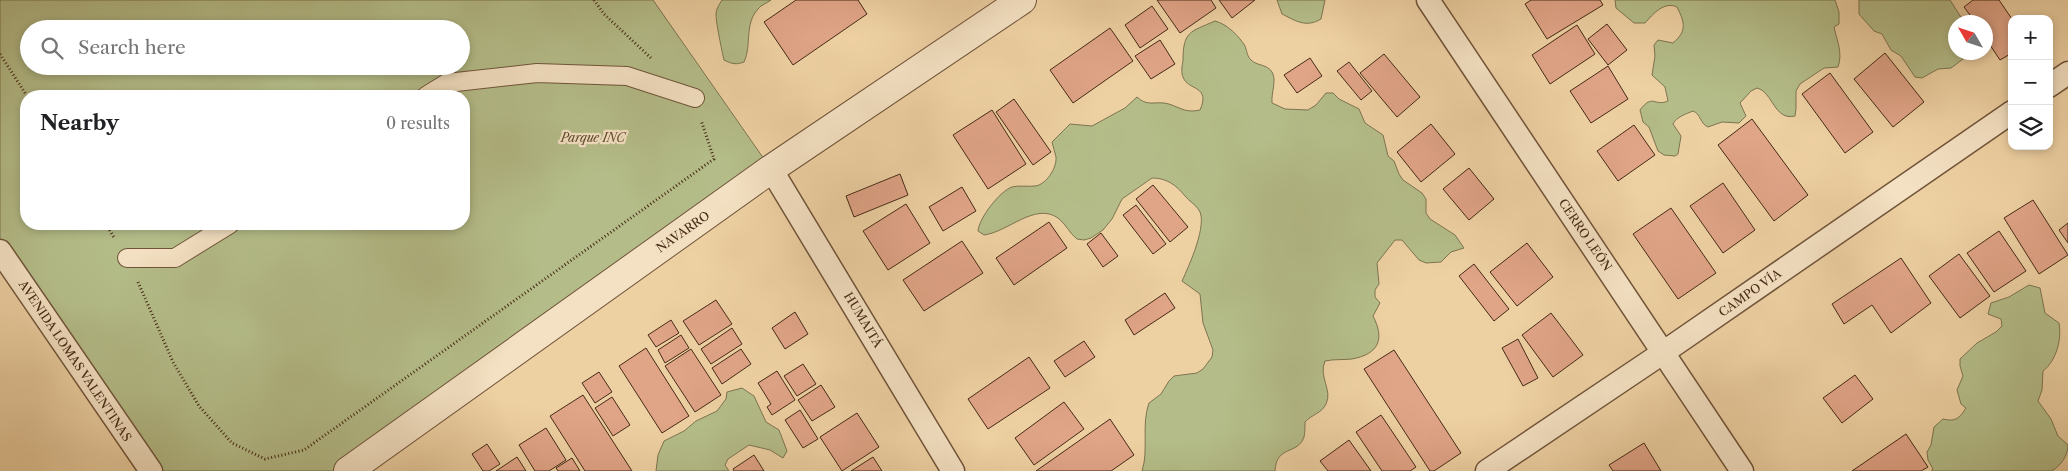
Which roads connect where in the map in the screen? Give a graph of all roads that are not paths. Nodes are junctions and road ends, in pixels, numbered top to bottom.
1 (1022, 0) edge
2 (1428, 0) edge
3 (2068, 73) edge
4 (2053, 83) edge
5 (436, 90) edge
6 (694, 98) road end
7 (2008, 115) edge
8 (772, 169) junction
9 (220, 230) edge
10 (0, 251) edge
11 (127, 258) road end
12 (1664, 352) junction
13 (151, 471) edge
14 (348, 471) edge
15 (953, 471) edge
16 (1487, 471) edge
17 (1742, 471) edge

1 - 8 street, NAVARRO
2 - 12 street, CERRO LEÓN
3 - 4 street
5 - 6 street
7 - 12 street, CAMPO VÍA
8 - 14 street, NAVARRO
8 - 15 street, HUMAITÁ
9 - 11 street
10 - 13 street, AVENIDA LOMAS VALENTINAS
12 - 16 street, CAMPO VÍA
12 - 17 street, CERRO LEÓN

